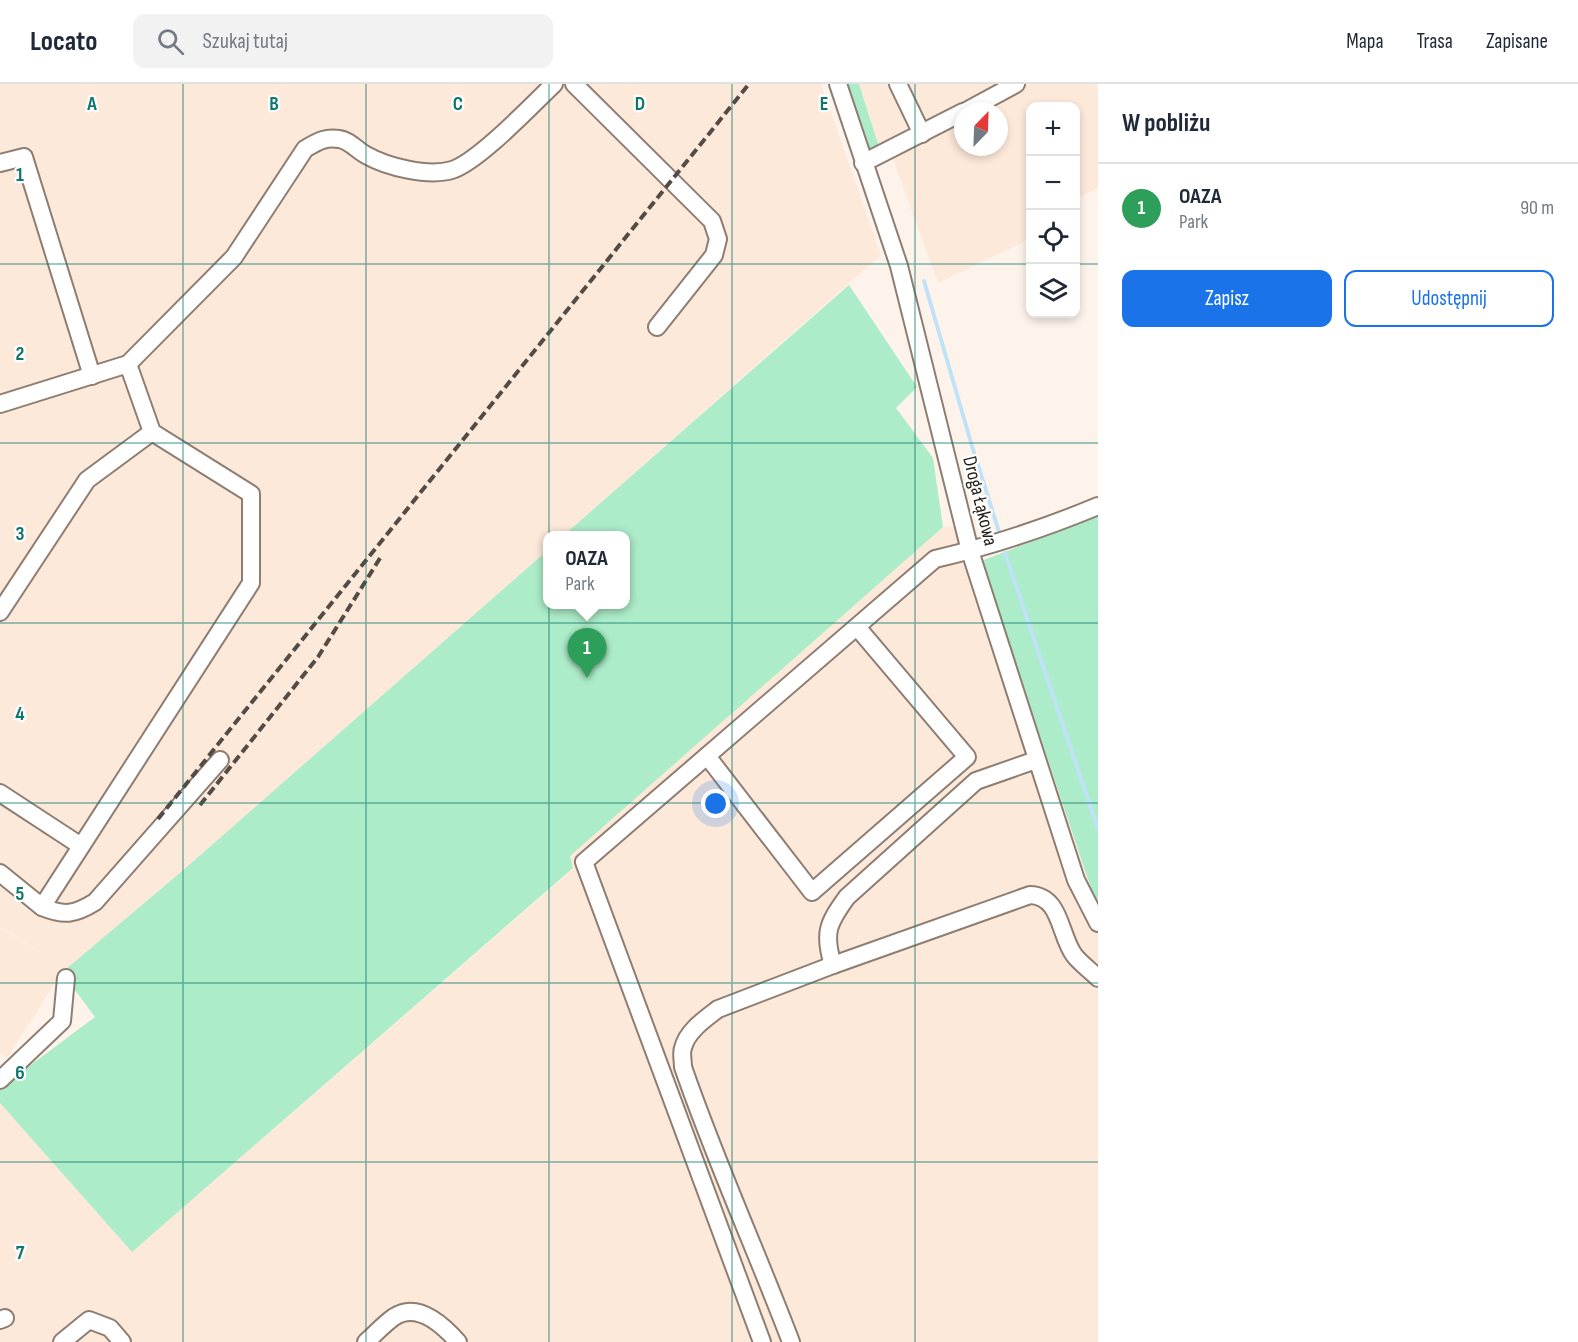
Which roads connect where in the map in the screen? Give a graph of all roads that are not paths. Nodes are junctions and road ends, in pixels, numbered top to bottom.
1 (554, 84) edge
2 (574, 84) edge
3 (838, 84) edge
4 (898, 84) edge
5 (1016, 84) edge
6 (983, 102) edge
7 (954, 117) edge
8 (922, 134) junction
9 (863, 163) junction
10 (0, 164) edge
11 (657, 327) dead end
12 (128, 364) junction
13 (92, 376) junction
14 (0, 404) edge
15 (152, 432) junction
16 (1098, 506) edge
17 (970, 551) junction
18 (0, 612) edge
19 (857, 627) junction
20 (707, 756) junction
21 (220, 760) dead end
22 (1036, 760) junction
23 (0, 793) edge
24 (81, 846) junction
25 (0, 873) edge
26 (42, 907) junction
27 (1098, 923) edge
28 (833, 965) junction
29 (66, 978) dead end
30 (1098, 978) edge
31 (0, 1080) edge
32 (62, 1342) edge
33 (123, 1342) edge
34 (366, 1342) edge
35 (458, 1342) edge
36 (762, 1342) edge
37 (791, 1342) edge

1 - 12 street
2 - 11 street
3 - 9 street, Droga Łąkowa
4 - 8 street
5 - 6 street
7 - 8 street
8 - 9 street
9 - 17 street, Droga Łąkowa
10 - 13 street
12 - 13 street
12 - 15 street
13 - 14 street
15 - 18 street
15 - 24 street
16 - 17 street
17 - 19 street
17 - 22 street, Droga Łąkowa
19 - 20 street
19 - 20 street
20 - 36 street
21 - 26 street
22 - 27 street, Droga Łąkowa
22 - 28 street
23 - 24 street
24 - 26 street
25 - 26 street
28 - 30 street
28 - 37 street
29 - 31 street
32 - 33 street
34 - 35 street

